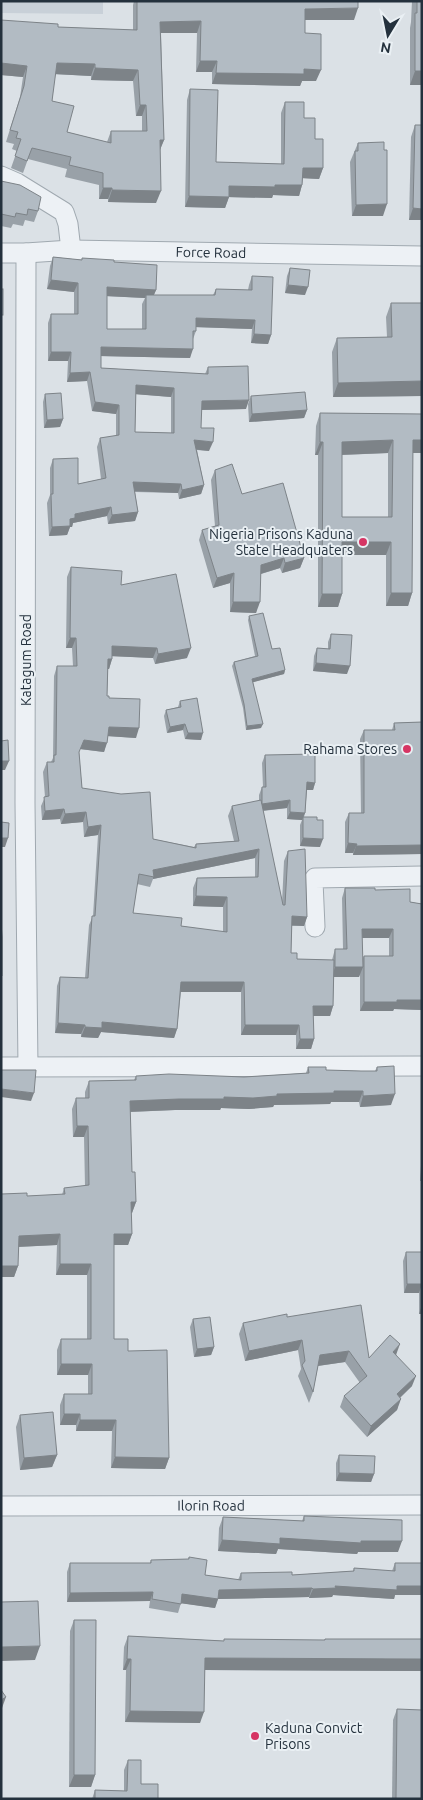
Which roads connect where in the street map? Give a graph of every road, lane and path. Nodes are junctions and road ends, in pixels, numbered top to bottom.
1 (1, 176) edge
2 (71, 250) junction
3 (1, 253) edge
4 (26, 254) junction
5 (422, 256) edge
6 (422, 876) edge
7 (315, 927) dead end
8 (422, 1066) edge
9 (1, 1067) edge
10 (28, 1067) junction
11 (422, 1505) edge
12 (1, 1506) edge

1 - 2 street
2 - 4 street, Force Road
2 - 5 street, Force Road
3 - 4 street, Force Road
4 - 10 street, Katagum Road
6 - 7 street
8 - 10 street
9 - 10 street
11 - 12 street, Ilorin Road

